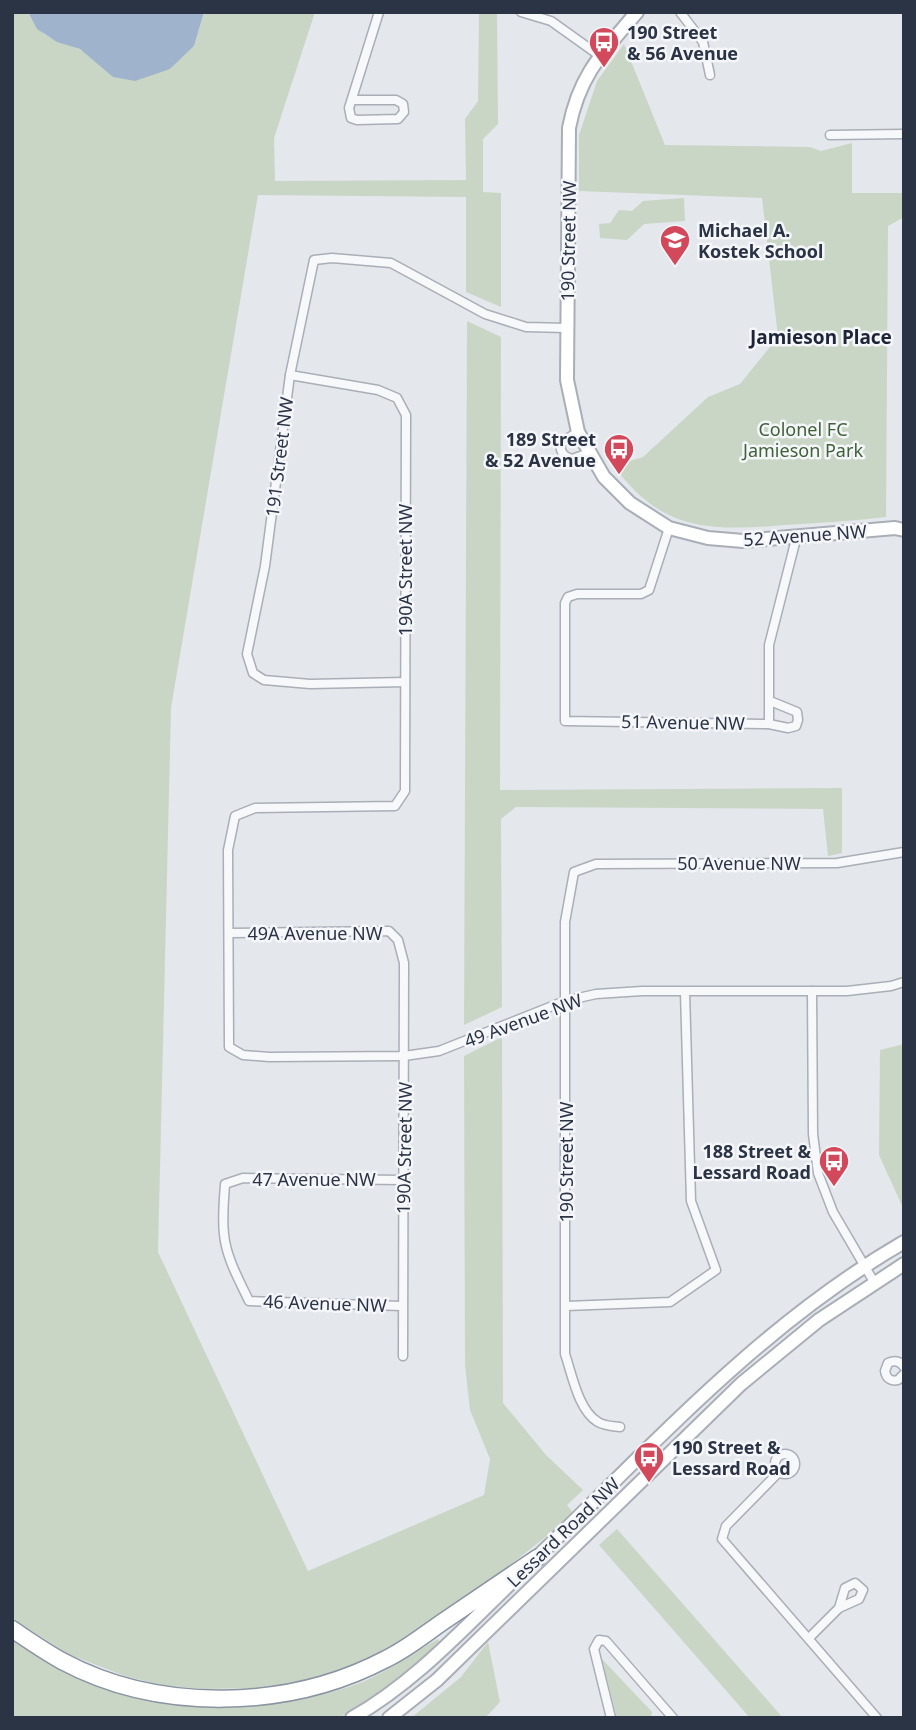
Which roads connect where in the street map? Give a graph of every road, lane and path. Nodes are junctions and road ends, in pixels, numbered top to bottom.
1 (379, 12) edge
2 (521, 12) edge
3 (637, 12) edge
4 (680, 12) edge
5 (600, 56) junction
6 (710, 75) dead end
7 (353, 100) junction
8 (904, 134) edge
9 (830, 135) dead end
10 (566, 328) junction
11 (290, 375) junction
12 (578, 432) junction
13 (589, 453) junction
14 (631, 503) joint
15 (669, 528) junction
16 (904, 530) edge
17 (797, 535) junction
18 (405, 682) junction
19 (770, 701) junction
20 (769, 724) junction
21 (904, 852) edge
22 (573, 872) joint
23 (230, 933) junction
24 (398, 940) joint
25 (904, 982) edge
26 (812, 991) junction
27 (685, 992) junction
28 (565, 1000) junction
29 (404, 1056) junction
30 (403, 1180) junction
31 (904, 1242) edge
32 (904, 1264) edge
33 (865, 1267) junction
34 (874, 1282) junction
35 (249, 1301) joint
36 (402, 1306) junction
37 (566, 1306) junction
38 (403, 1356) dead end
39 (620, 1427) dead end
40 (779, 1472) dead end
41 (537, 1558) junction
42 (839, 1608) dead end
43 (12, 1629) edge
44 (809, 1638) junction
45 (352, 1718) edge
46 (389, 1718) edge
47 (611, 1718) edge
48 (673, 1718) edge
49 (877, 1718) edge

1 - 7 street
2 - 5 street
3 - 5 main road, 190 Street NW
4 - 6 street
5 - 10 main road, 190 Street NW
7 - 7 street
8 - 9 street
10 - 11 street, 191 Street NW
10 - 12 main road, 190 Street NW
11 - 18 street, 190A Street NW
11 - 18 street, 191 Street NW
12 - 13 main road, 190 Street NW
12 - 13 street
13 - 14 main road, 190 Street NW
14 - 15 main road, 52 Avenue NW
15 - 17 main road, 52 Avenue NW
15 - 20 street, 51 Avenue NW
16 - 17 main road, 52 Avenue NW
17 - 19 street
18 - 23 street, 190A Street NW
19 - 20 street
19 - 20 street, 51 Avenue NW
21 - 22 street, 50 Avenue NW
22 - 28 street, 190 Street NW
23 - 24 street, 49A Avenue NW
23 - 29 street, 49 Avenue NW
24 - 29 street, 190A Street NW
25 - 26 street, 49 Avenue NW
26 - 27 street, 49 Avenue NW
26 - 33 street
27 - 28 street, 49 Avenue NW
27 - 37 street
28 - 29 street, 49 Avenue NW
28 - 37 street, 190 Street NW
29 - 30 street, 190A Street NW
30 - 35 street, 47 Avenue NW
30 - 36 street, 190A Street NW
31 - 33 main road, Lessard Road NW
32 - 34 main road, Lessard Road NW
33 - 34 street
33 - 41 main road, Lessard Road NW
34 - 46 main road, Lessard Road NW
35 - 36 street, 46 Avenue NW
36 - 38 street, 190A Street NW
37 - 39 street, 190 Street NW
40 - 44 street
41 - 43 highway
41 - 45 main road, Lessard Road NW
42 - 44 street
44 - 49 street
47 - 48 street

